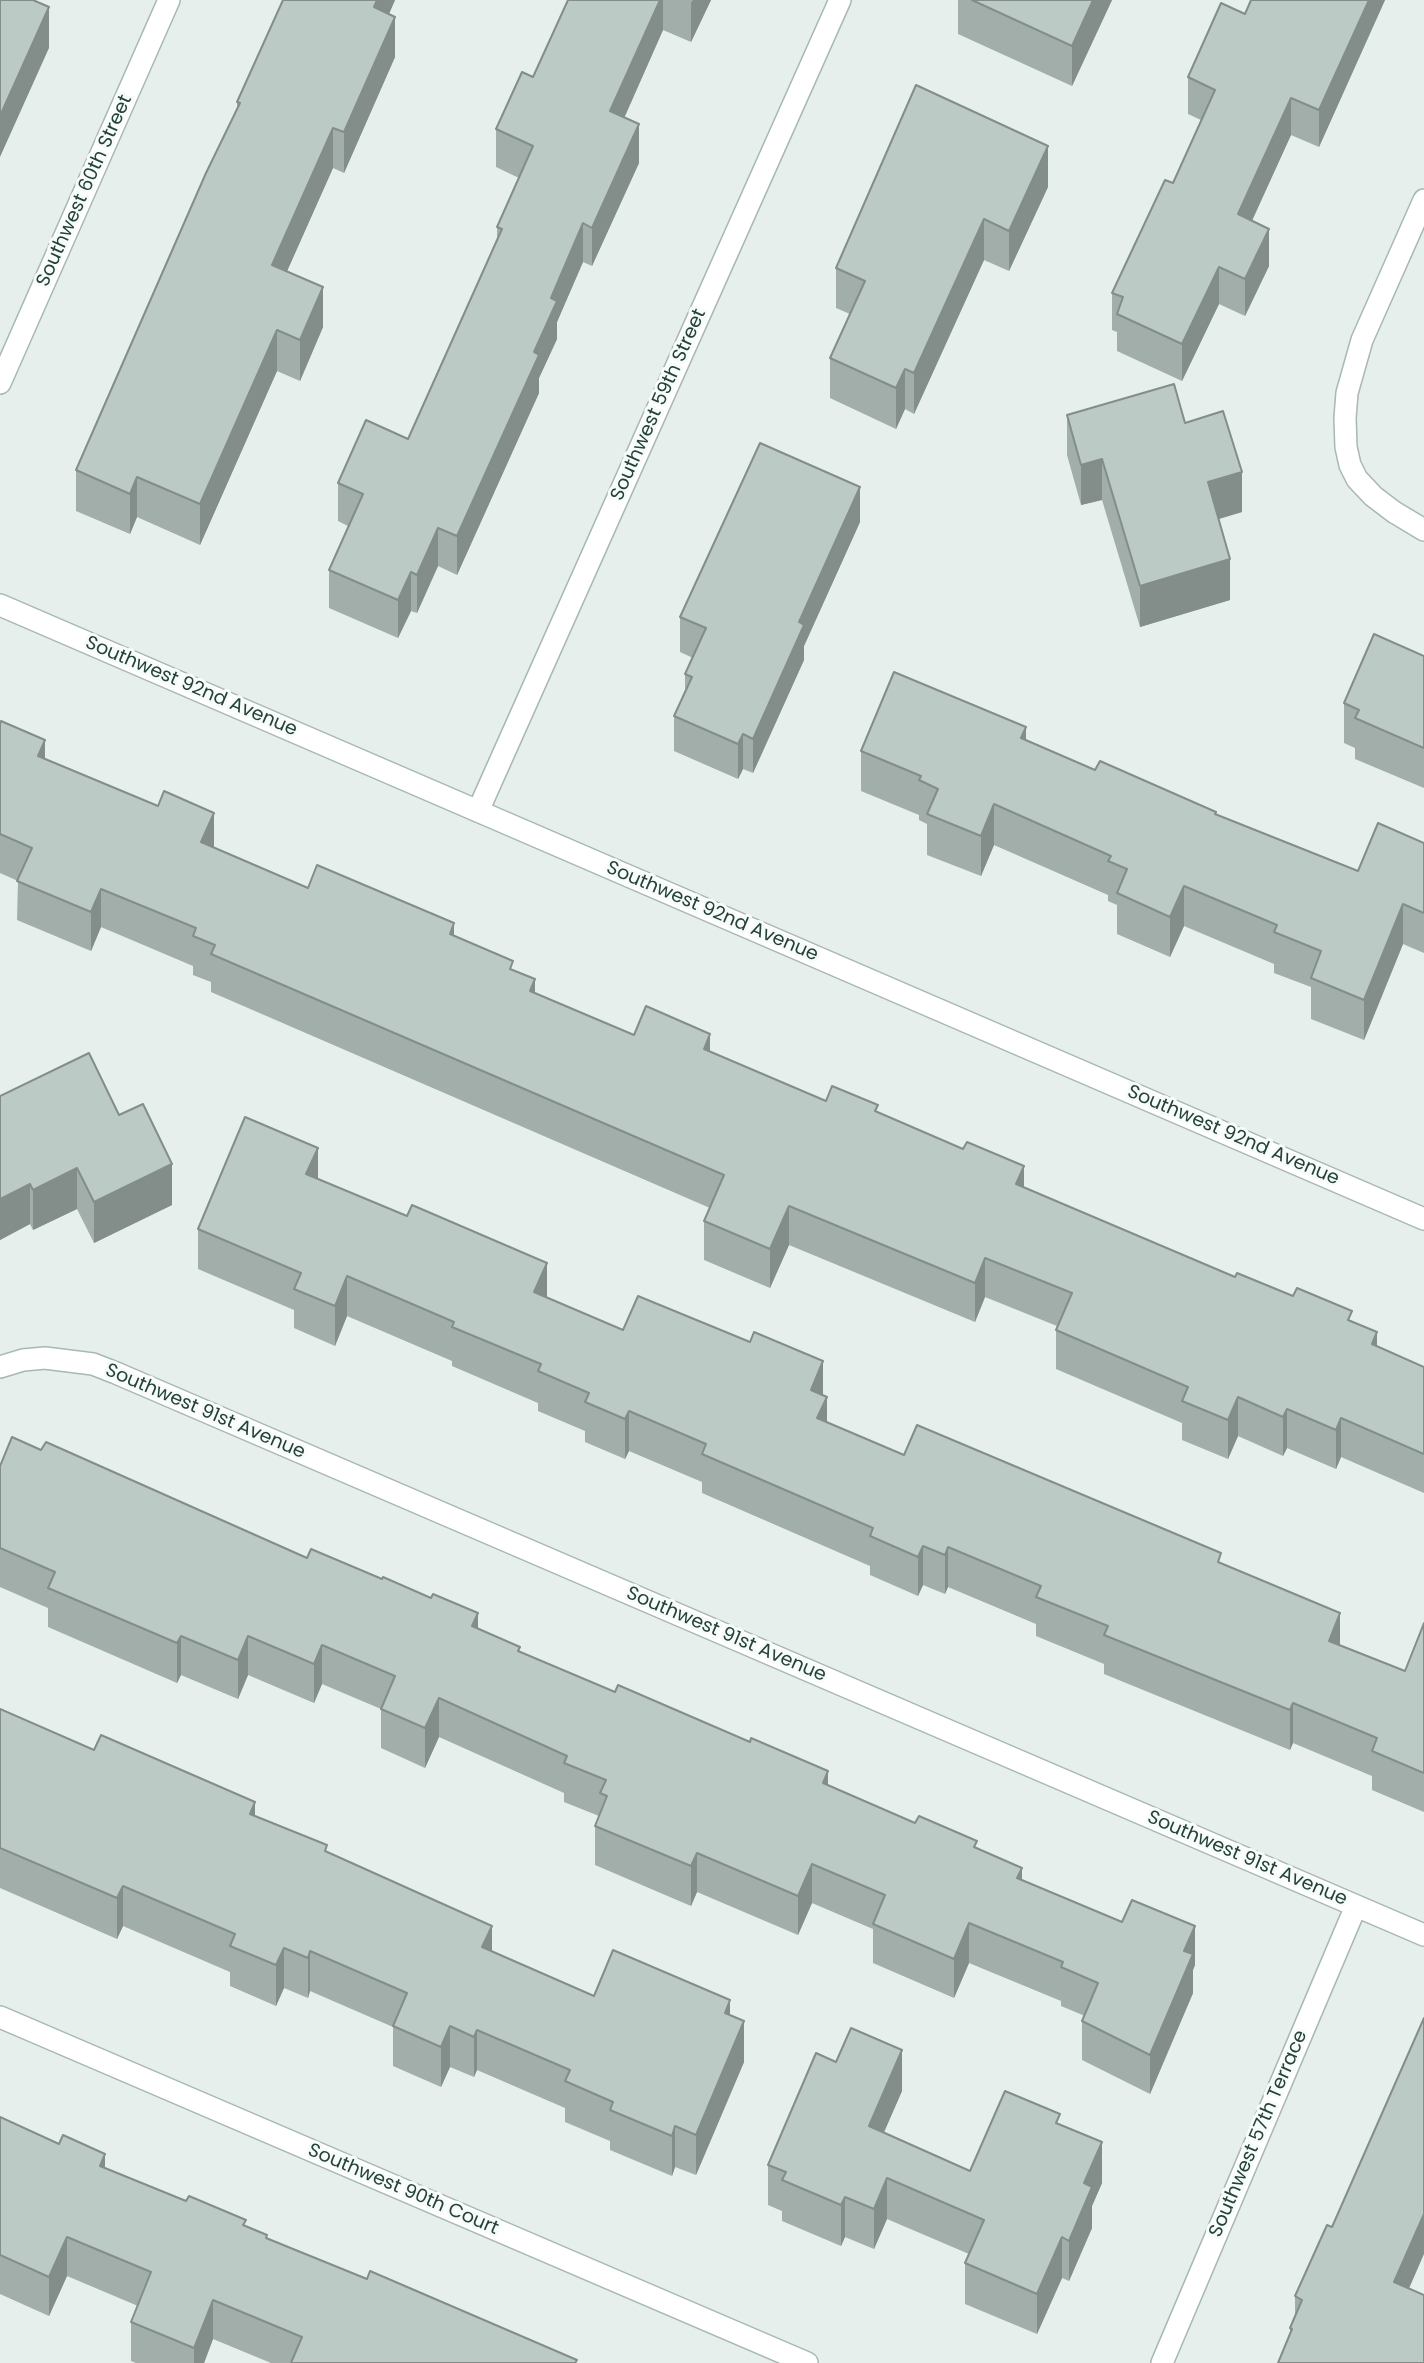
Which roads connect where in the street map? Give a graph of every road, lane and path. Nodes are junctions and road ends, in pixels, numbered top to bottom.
1 (169, 0) edge
2 (840, 0) edge
3 (1424, 200) edge
4 (0, 383) edge
5 (1424, 530) edge
6 (0, 605) edge
7 (478, 811) junction
8 (1424, 1219) edge
9 (0, 1367) edge
10 (1356, 1906) junction
11 (1424, 1936) edge
12 (0, 2017) edge
13 (807, 2363) edge
14 (1162, 2363) edge

1 - 4 street, Southwest 60th Street
2 - 7 street, Southwest 59th Street
3 - 5 street
6 - 7 street, Southwest 92nd Avenue
7 - 8 street, Southwest 92nd Avenue
9 - 10 street, Southwest 91st Avenue
10 - 11 street, Southwest 91st Avenue
10 - 14 street, Southwest 57th Terrace
12 - 13 street, Southwest 90th Court

